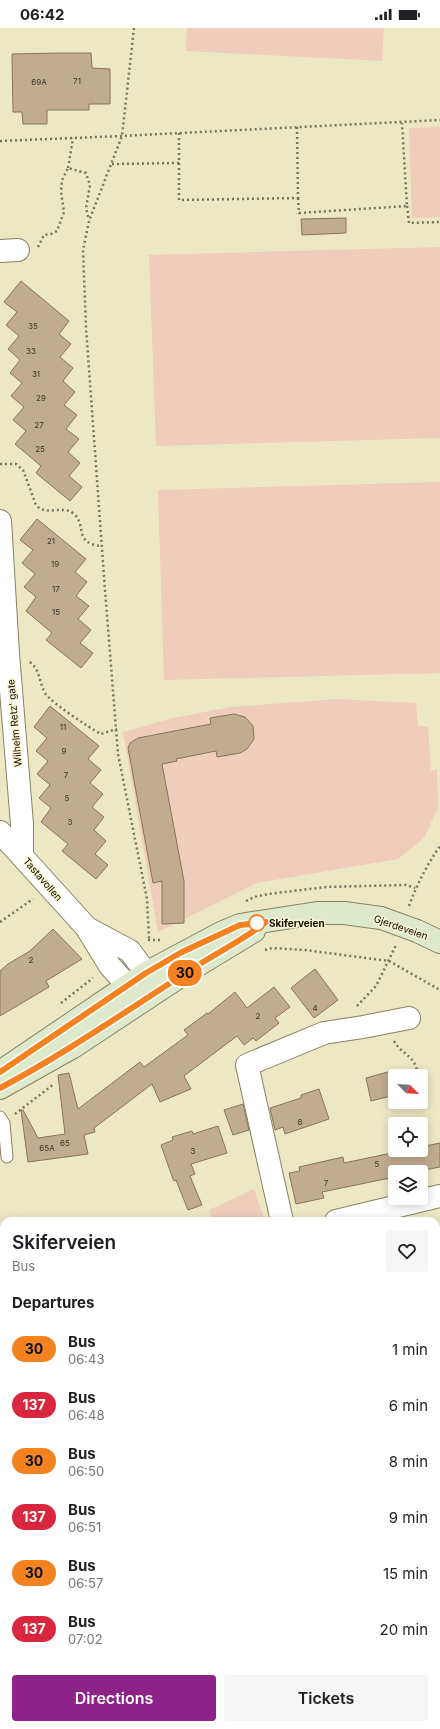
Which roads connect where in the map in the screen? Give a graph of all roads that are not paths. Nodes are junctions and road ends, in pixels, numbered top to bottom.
1 (0, 521) edge
2 (0, 832) edge
3 (22, 854) junction
4 (266, 922) junction
5 (86, 927) junction
6 (440, 942) edge
7 (146, 973) junction
8 (128, 986) junction
9 (148, 998) junction
10 (400, 1020) road end
11 (0, 1072) edge
12 (0, 1088) edge
13 (0, 1117) edge
14 (7, 1157) dead end
15 (440, 1196) edge
16 (281, 1217) edge
17 (353, 1217) edge

1 - 3 street, Wilhelm Retz' gate
2 - 3 street, Tastavollen
3 - 5 street, Tastavollen
4 - 6 main road, Gjerdeveien, bridge
4 - 7 main road, Gjerdeveien
4 - 9 main road, Gjerdeveien
5 - 7 street, Tastavollen
5 - 8 street, Tastavollen
7 - 8 main road, Gjerdeveien
7 - 9 street
8 - 9 street, Tastavollen
8 - 11 main road, Gjerdeveien
9 - 12 main road, Gjerdeveien
10 - 16 street
13 - 14 lane
15 - 17 street

